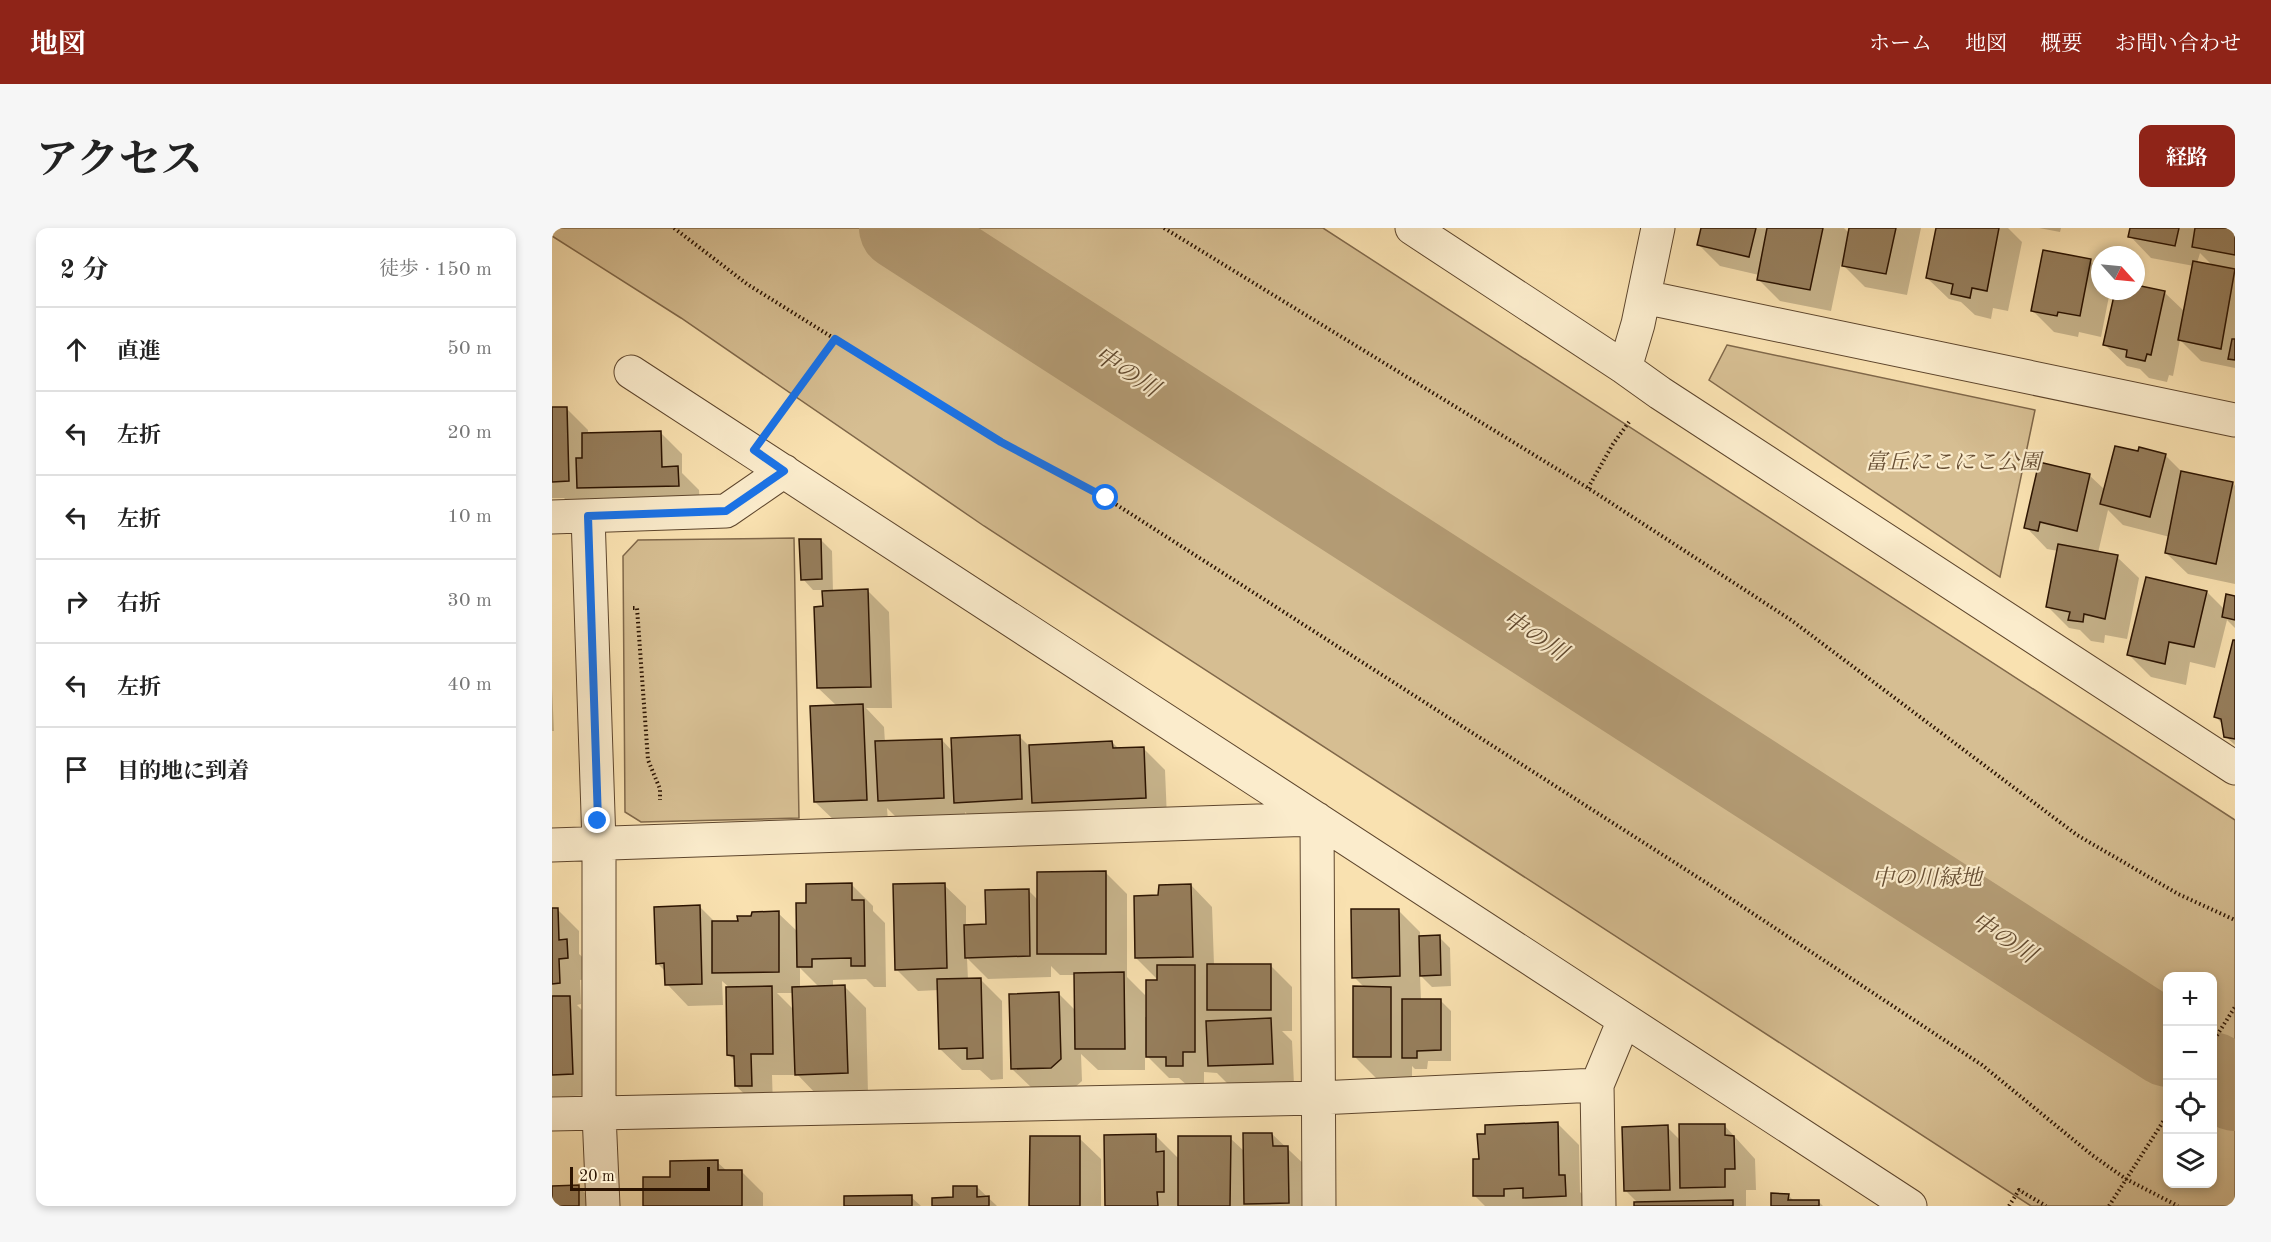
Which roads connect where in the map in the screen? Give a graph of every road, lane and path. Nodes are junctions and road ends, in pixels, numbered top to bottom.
1 (674, 228) edge
2 (1164, 228) edge
3 (1412, 228) edge
4 (1658, 228) edge
5 (1644, 297) junction
6 (835, 339) junction
7 (1625, 368) junction
8 (631, 372) dead end
9 (1632, 418) dead end
10 (2235, 420) edge
11 (754, 450) junction
12 (784, 471) junction
13 (1588, 488) junction
14 (588, 516) junction
15 (552, 517) edge
16 (626, 608) dead end
17 (2235, 768) edge
18 (660, 808) dead end
19 (1317, 819) junction
20 (598, 843) junction
21 (552, 844) edge
22 (2235, 920) edge
23 (2235, 1007) edge
24 (1624, 1020) junction
25 (2217, 1035) edge
26 (1597, 1085) junction
27 (1319, 1098) junction
28 (552, 1114) edge
29 (599, 1114) junction
30 (2163, 1122) edge
31 (2126, 1179) junction
32 (603, 1206) edge
33 (1319, 1206) edge
34 (1599, 1206) edge
35 (1910, 1206) edge
36 (2009, 1206) edge
37 (2046, 1206) edge
38 (2109, 1206) edge
39 (2178, 1206) edge

1 - 6 path
2 - 13 path
3 - 7 street
4 - 5 street
5 - 7 street
5 - 10 street
6 - 11 path
6 - 31 path
7 - 17 street
8 - 11 street
9 - 13 path
11 - 12 street
12 - 14 street
12 - 19 street
13 - 22 path
14 - 15 street
14 - 20 street
16 - 18 path
19 - 20 street
19 - 24 street
19 - 27 street
20 - 21 street
20 - 29 street
23 - 25 path
24 - 26 street
24 - 35 street
26 - 27 street
26 - 34 street
27 - 29 street
27 - 33 street
28 - 29 street
29 - 32 street
30 - 31 path
31 - 38 path
31 - 39 path
36 - 37 path

